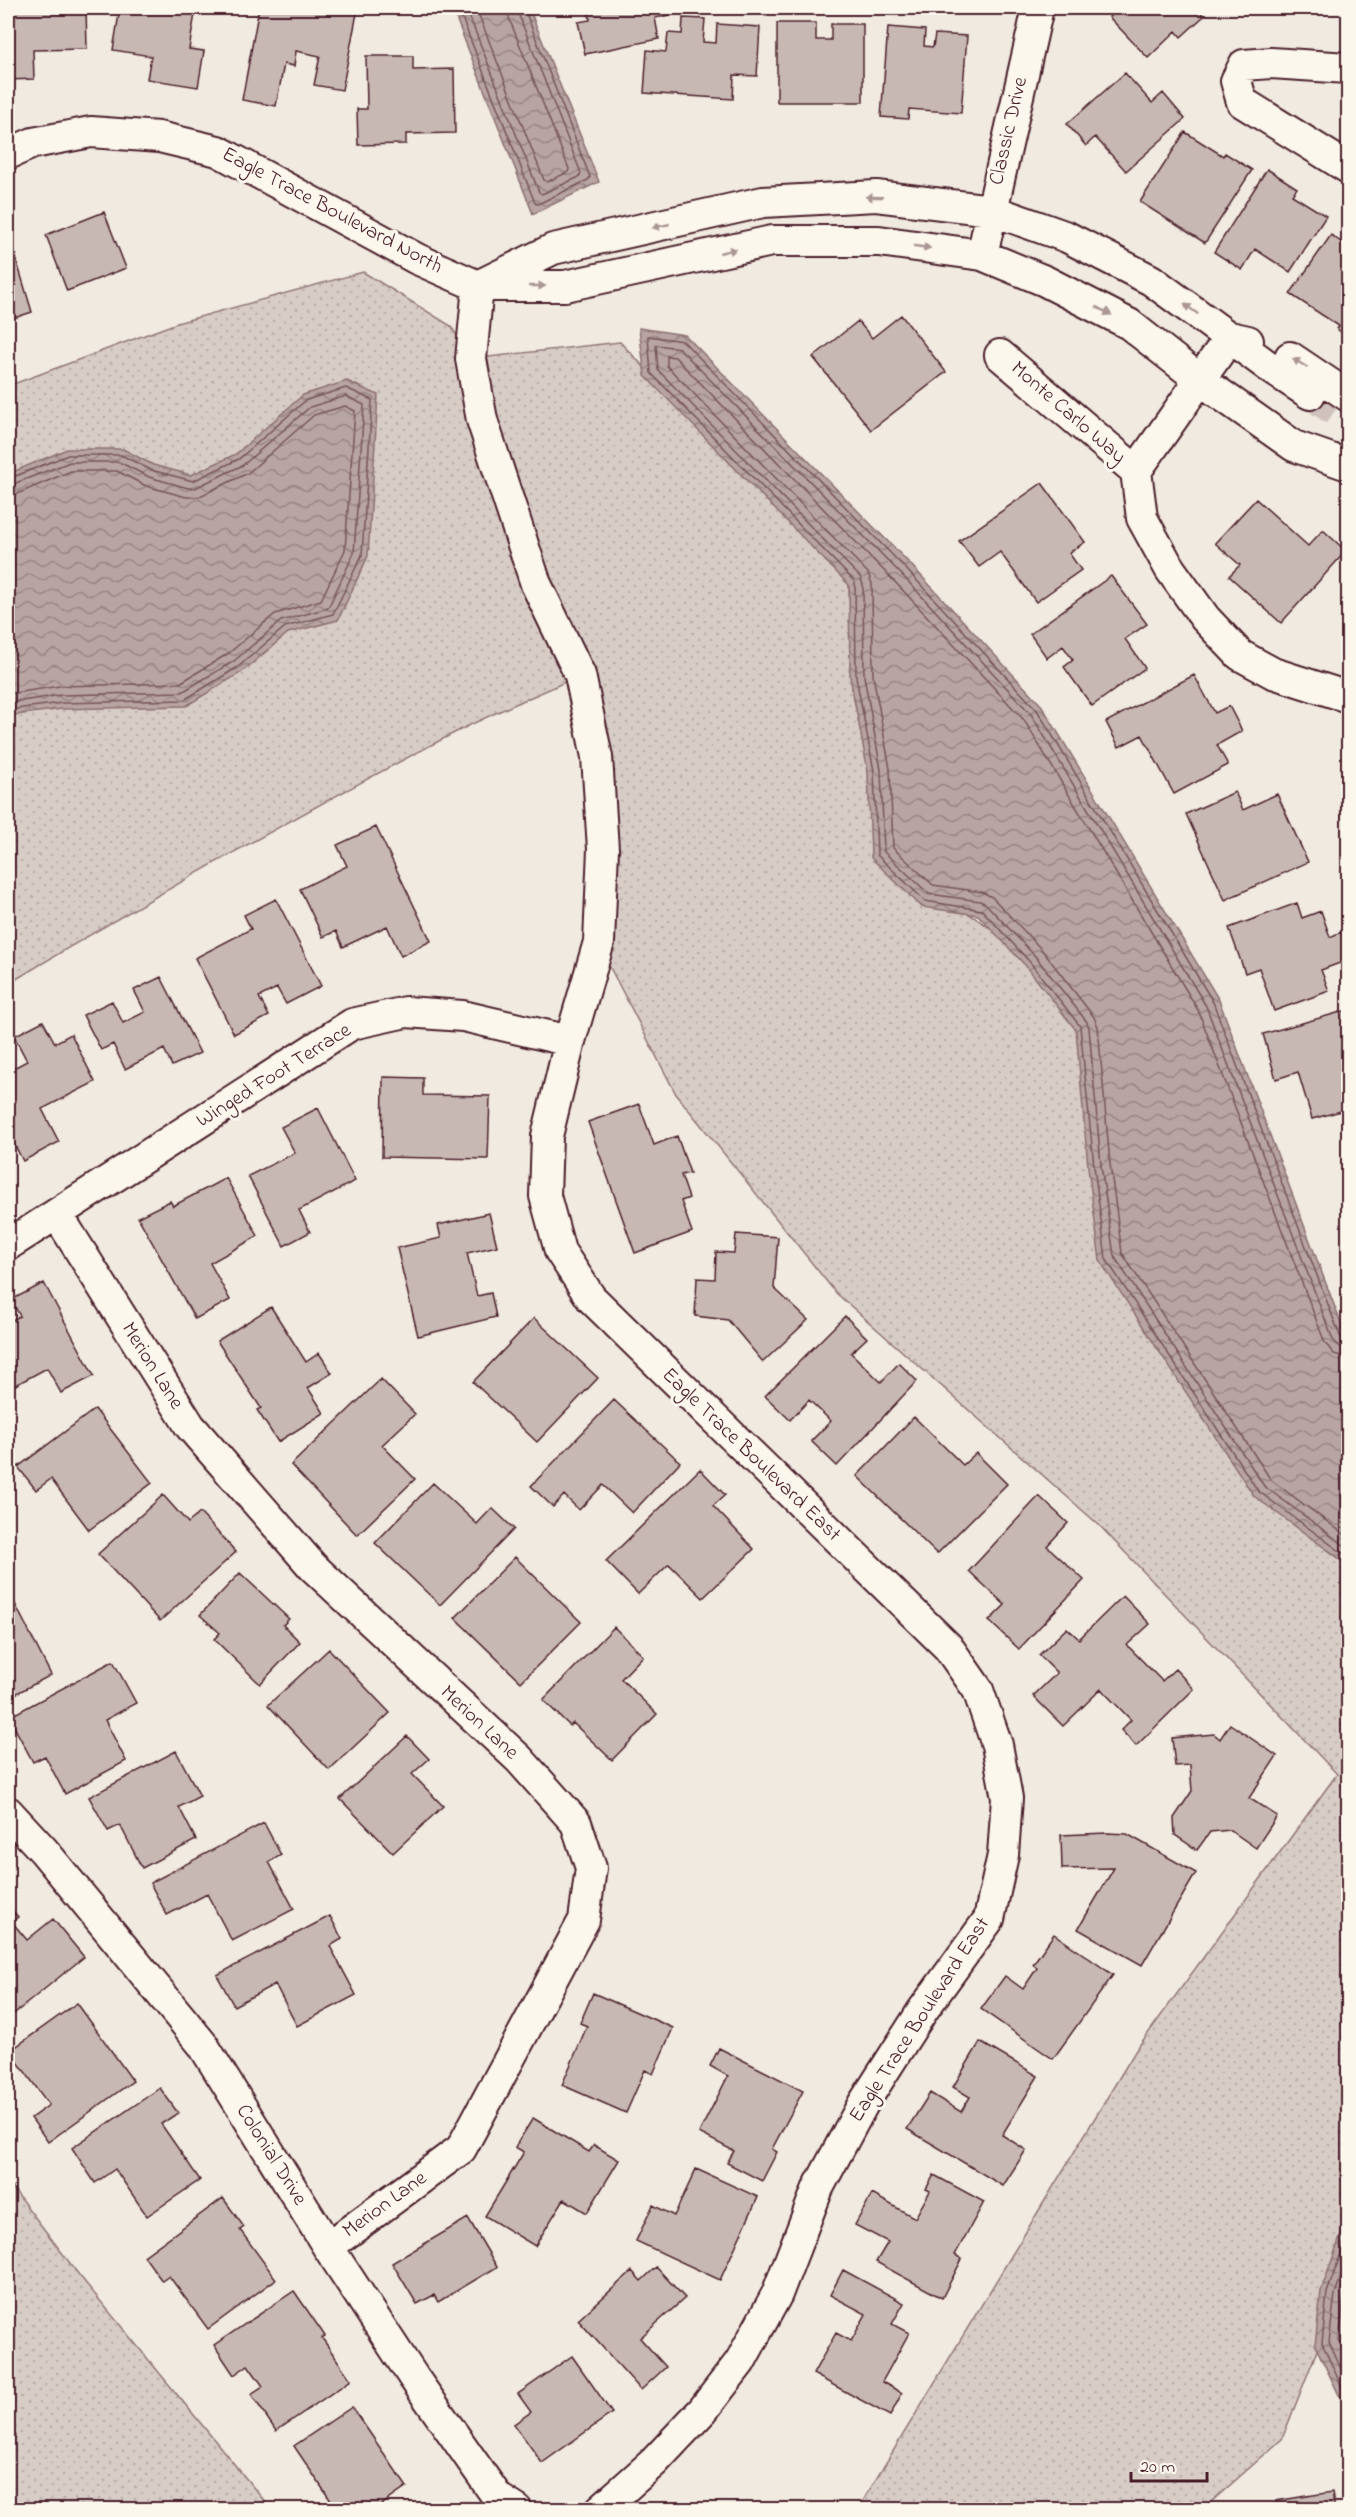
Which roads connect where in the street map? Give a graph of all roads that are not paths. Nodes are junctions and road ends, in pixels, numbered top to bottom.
1 (1038, 8) edge
2 (1348, 68) edge
3 (8, 154) edge
4 (1348, 168) edge
5 (991, 210) junction
6 (982, 255) junction
7 (478, 286) junction
8 (1230, 337) junction
9 (1000, 355) dead end
10 (1199, 379) junction
11 (1310, 394) tunnel mouth
12 (1348, 396) edge
13 (1348, 465) edge
14 (1136, 471) junction
15 (1348, 697) edge
16 (570, 1041) junction
17 (57, 1214) junction
18 (8, 1245) edge
19 (8, 1812) edge
20 (328, 2247) junction
21 (517, 2510) edge
22 (600, 2510) edge

1 - 5 street, Classic Drive
2 - 4 street
3 - 7 street, Eagle Trace Boulevard North
5 - 6 street, Classic Drive
5 -> 7 street
8 -> 5 street
7 -> 6 street, Eagle Trace Boulevard North
6 -> 10 street, Eagle Trace Boulevard North
7 - 16 street, Eagle Trace Boulevard East
8 - 10 street, Monte Carlo Way
8 - 11 street
12 -> 8 street
9 - 14 street, Monte Carlo Way
10 - 13 street, Eagle Trace Boulevard North
10 - 14 street, Monte Carlo Way
14 - 15 street, Monte Carlo Way
16 - 17 street, Winged Foot Terrace
16 - 22 street, Eagle Trace Boulevard East
17 - 18 street, Winged Foot Terrace
17 - 20 street, Merion Lane
19 - 20 street, Colonial Drive
20 - 21 street, Colonial Drive

